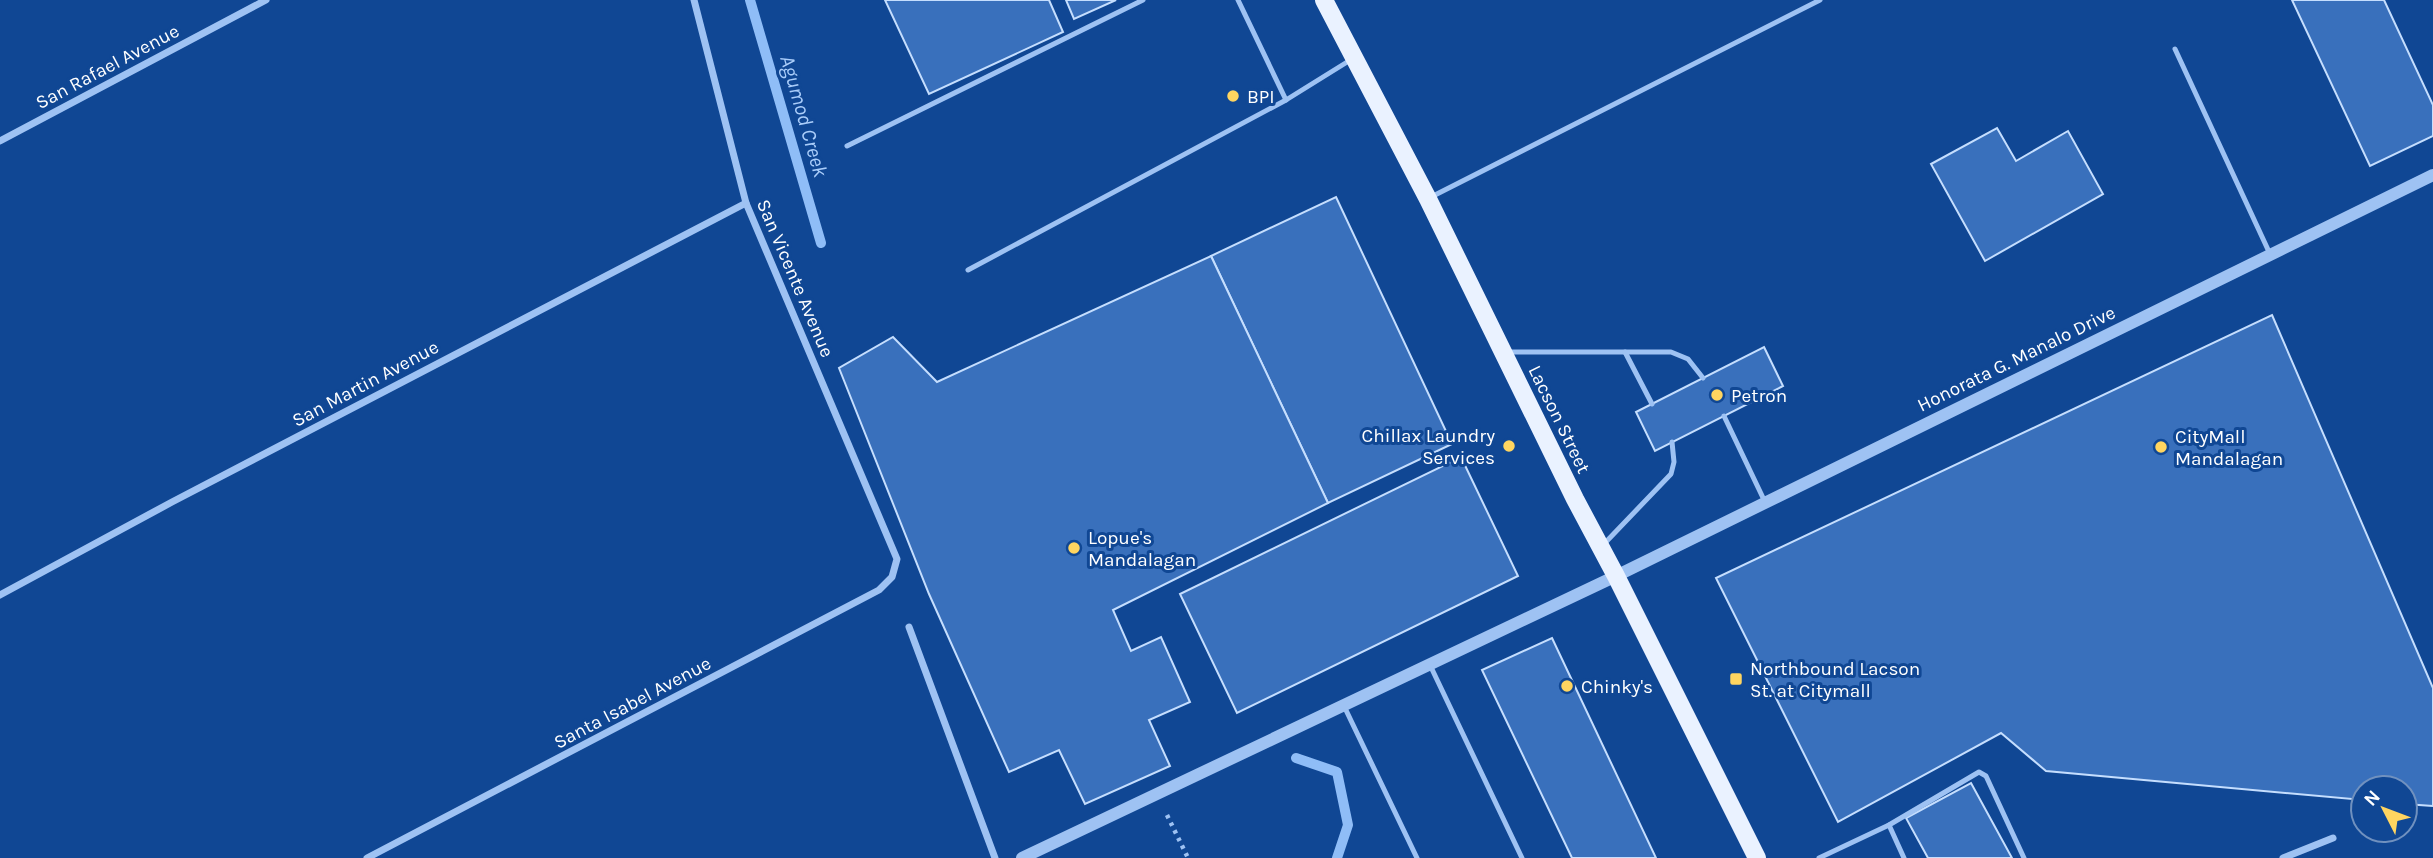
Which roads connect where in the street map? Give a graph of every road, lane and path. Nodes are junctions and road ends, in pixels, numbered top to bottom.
1 (266, 0) edge
2 (694, 0) edge
3 (1143, 0) edge
4 (1238, 0) edge
5 (1324, 0) edge
6 (1819, 0) edge
7 (2175, 48) dead end
8 (1354, 58) junction
9 (1286, 100) junction
10 (0, 141) edge
11 (848, 146) dead end
12 (2433, 175) edge
13 (1428, 199) junction
14 (746, 203) junction
15 (2270, 254) junction
16 (968, 270) dead end
17 (1505, 352) junction
18 (1625, 352) junction
19 (1703, 378) dead end
20 (1652, 404) dead end
21 (1724, 416) dead end
22 (1672, 442) dead end
23 (1766, 503) junction
24 (1601, 547) junction
25 (897, 559) joint
26 (1616, 576) junction
27 (0, 595) edge
28 (909, 627) dead end
29 (1430, 665) junction
30 (1344, 706) junction
31 (1158, 794) junction
32 (1889, 825) junction
33 (2333, 838) dead end
34 (367, 858) edge
35 (995, 858) edge
36 (1021, 858) edge
37 (1188, 858) edge
38 (1417, 858) edge
39 (1522, 858) edge
40 (1757, 858) edge
41 (1819, 858) edge
42 (1904, 858) edge
43 (2024, 858) edge
44 (2283, 858) edge

1 - 10 street, San Rafael Avenue
2 - 14 street, San Vicente Avenue
3 - 11 lane
4 - 9 lane
5 - 8 main road, Lacson Street
6 - 13 lane
7 - 15 lane
8 - 9 lane
8 - 13 main road, Lacson Street
9 - 16 lane
12 - 15 street, Honorata G. Manalo Drive
13 - 17 main road, Lacson Street
14 - 25 street, San Vicente Avenue
14 - 27 street, San Martin Avenue
15 - 23 street, Honorata G. Manalo Drive
17 - 18 lane
17 - 24 main road, Lacson Street
18 - 19 lane
18 - 20 lane
21 - 23 lane
22 - 24 lane
23 - 26 street, Honorata G. Manalo Drive
24 - 26 main road, Lacson Street
25 - 34 street, Santa Isabel Avenue
26 - 29 street, Honorata G. Manalo Drive
26 - 40 main road, Lacson Street
28 - 35 street
29 - 30 street, Honorata G. Manalo Drive
29 - 39 lane
30 - 31 street, Honorata G. Manalo Drive
30 - 38 lane
31 - 36 street, Honorata G. Manalo Drive
31 - 37 path
32 - 41 lane
32 - 42 lane
32 - 43 lane
33 - 44 street

